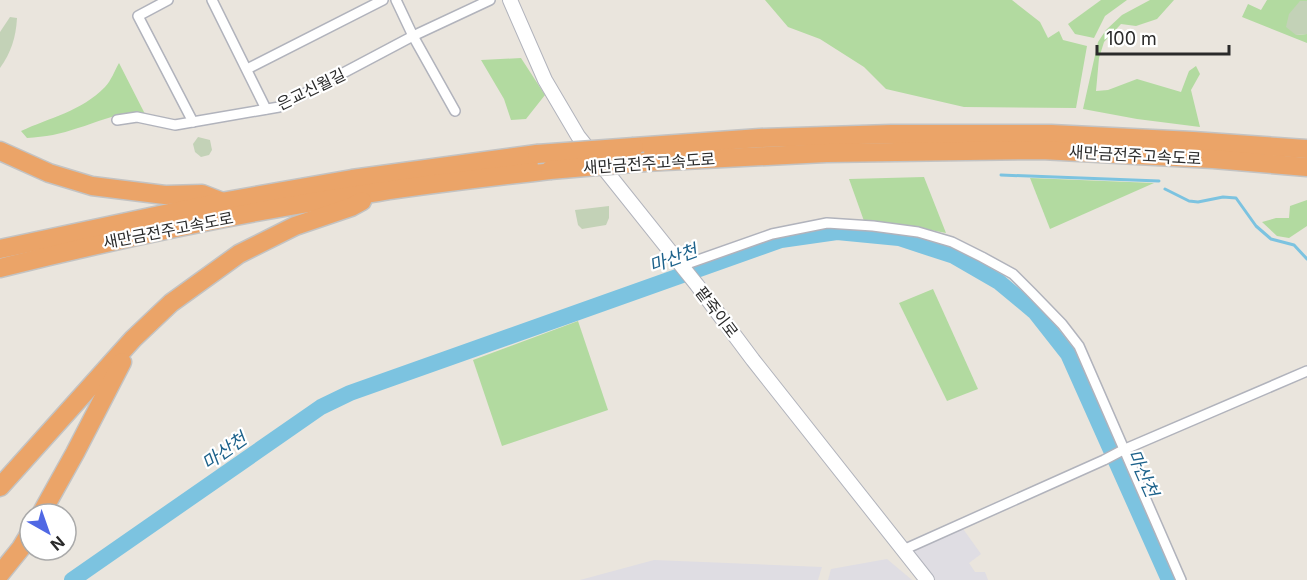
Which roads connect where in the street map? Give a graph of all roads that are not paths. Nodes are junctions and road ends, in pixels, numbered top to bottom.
1 (168, 0) edge
2 (383, 0) edge
3 (396, 0) edge
4 (490, 0) edge
5 (510, 0) edge
6 (216, 1) edge
7 (413, 36) junction
8 (247, 69) junction
9 (266, 109) junction
10 (455, 111) dead end
11 (117, 120) dead end
12 (193, 122) junction
13 (1307, 149) edge
14 (0, 151) edge
15 (640, 154) junction
16 (1307, 167) edge
17 (378, 192) junction
18 (221, 202) junction
19 (0, 249) edge
20 (0, 268) edge
21 (682, 268) junction
22 (133, 339) junction
23 (1307, 371) edge
24 (1121, 451) junction
25 (0, 487) edge
26 (48, 502) edge
27 (903, 550) junction
28 (18, 552) edge
29 (0, 574) edge
30 (927, 580) edge
31 (1181, 580) edge

1 - 12 street
2 - 8 street
3 - 7 street
4 - 7 street, 은교신월길
5 - 21 street, 팥죽이로
6 - 8 street
7 - 9 street, 은교신월길
7 - 10 street
8 - 9 street
9 - 12 street, 은교신월길
11 - 12 street, 은교신월길
13 - 15 highway, 새만금전주고속도로
14 - 18 highway
15 - 16 highway, 새만금전주고속도로
15 - 17 highway, 새만금전주고속도로, bridge
15 - 18 highway, 새만금전주고속도로, bridge
17 - 20 highway, 새만금전주고속도로
17 - 22 highway
18 - 19 highway, 새만금전주고속도로
21 - 24 street
21 - 27 street, 팥죽이로
22 - 25 highway
22 - 26 highway
23 - 24 street
24 - 27 street
24 - 31 street
27 - 30 street, 팥죽이로
28 - 29 highway

